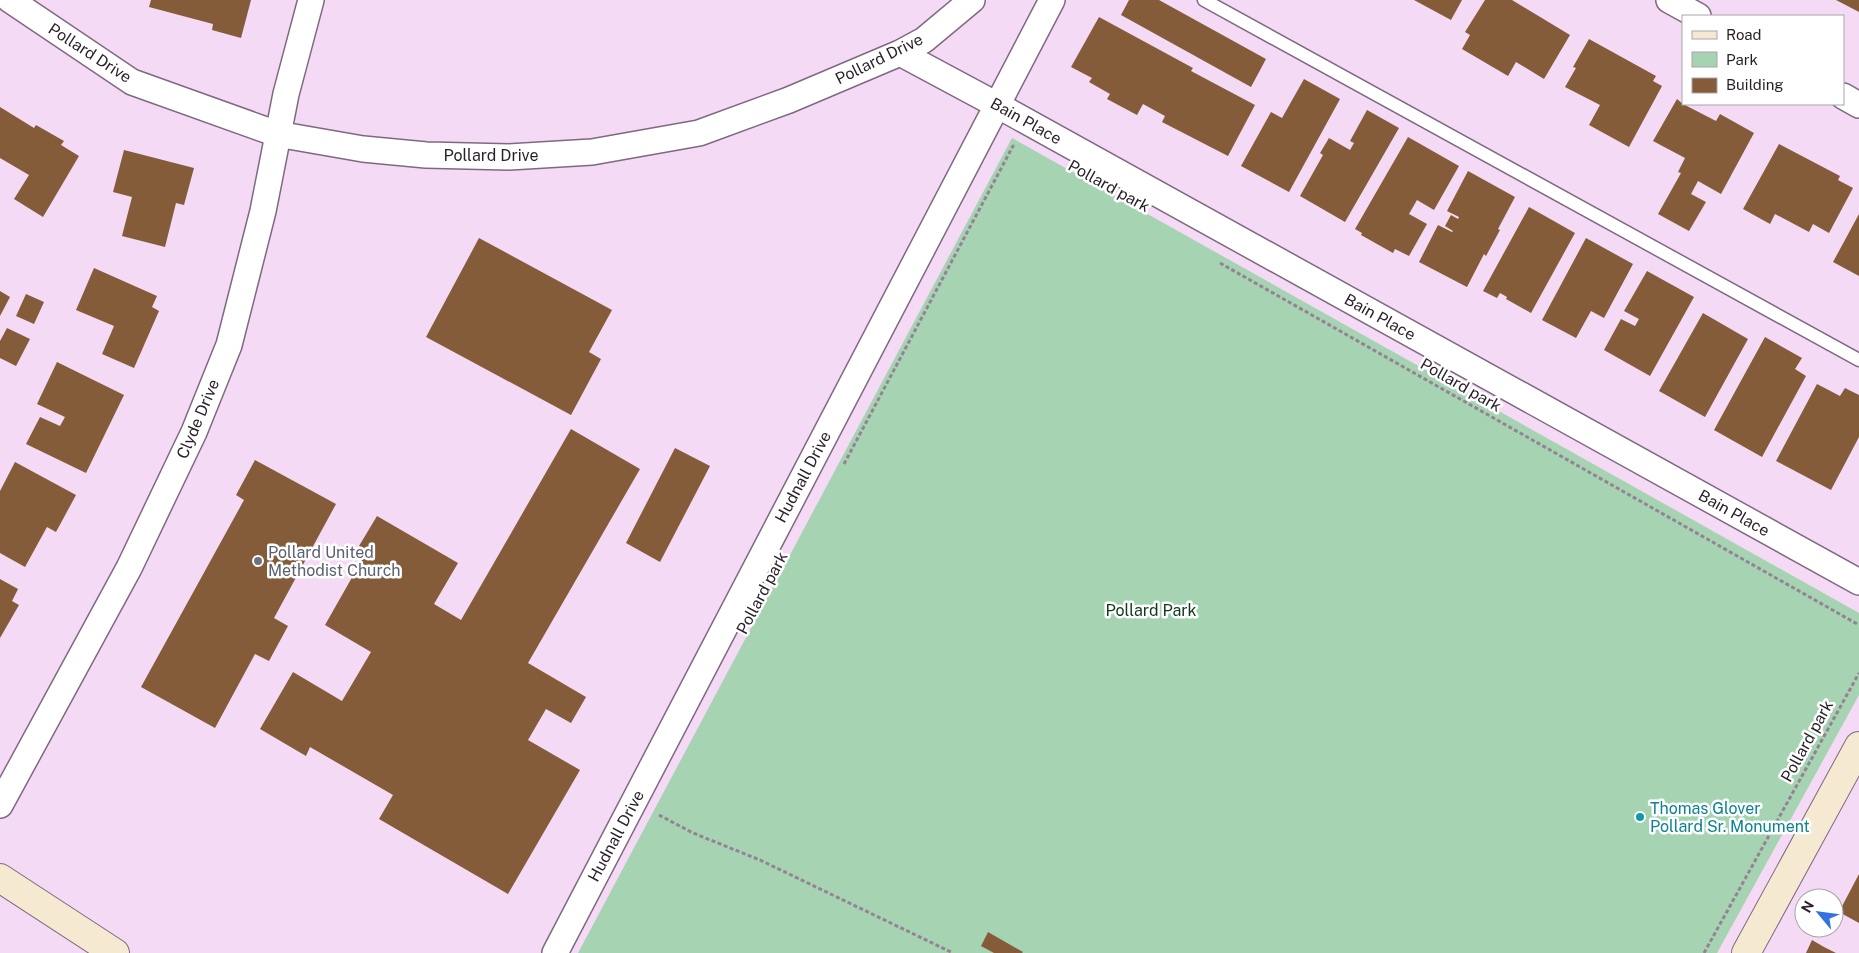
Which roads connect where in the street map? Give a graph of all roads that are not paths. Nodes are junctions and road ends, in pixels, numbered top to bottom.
1 (10, 0) edge
2 (312, 0) edge
3 (972, 0) edge
4 (1052, 0) edge
5 (1204, 0) edge
6 (1668, 0) edge
7 (1696, 15) edge
8 (900, 53) junction
9 (1844, 97) edge
10 (997, 105) junction
11 (1859, 105) edge
12 (277, 134) junction
13 (1859, 360) edge
14 (1859, 582) edge
15 (1859, 746) edge
16 (0, 805) edge
17 (0, 878) edge
18 (115, 953) edge
19 (555, 953) edge
20 (1746, 953) edge

1 - 12 street, Pollard Drive
2 - 12 street, Clyde Drive
3 - 8 street, Pollard Drive
4 - 10 street, Hudnall Drive
5 - 13 lane
6 - 7 street
8 - 10 street, Bain Place
8 - 12 street, Pollard Drive
9 - 11 street
10 - 14 street, Bain Place
10 - 19 street, Hudnall Drive
12 - 16 street, Clyde Drive
15 - 20 street
17 - 18 street

